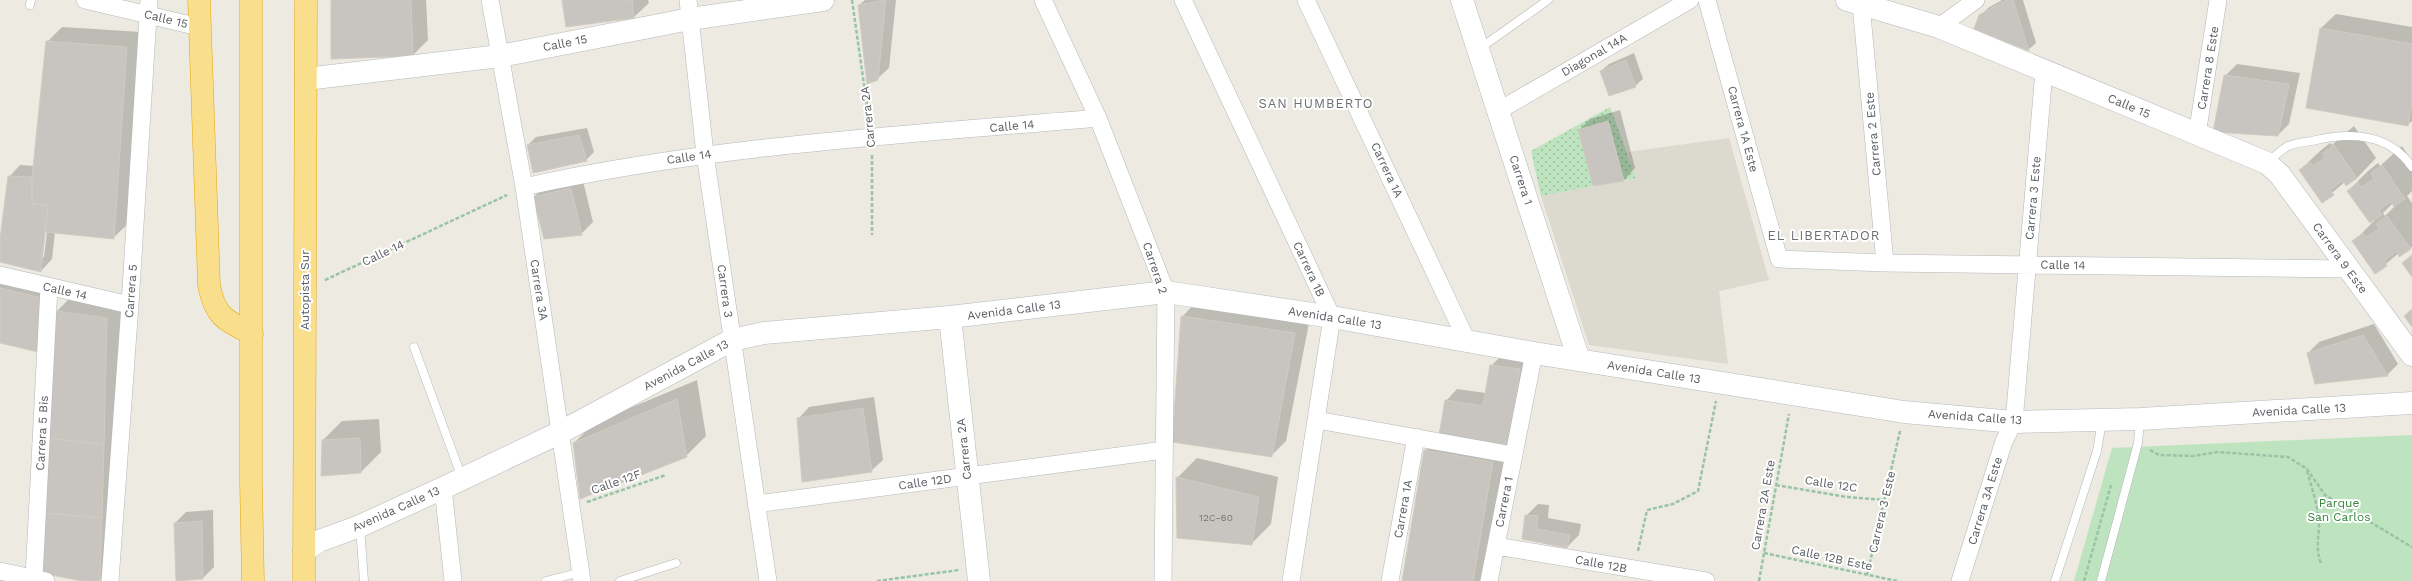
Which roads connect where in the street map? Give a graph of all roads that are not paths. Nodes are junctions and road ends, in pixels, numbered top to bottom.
1 (85, 0) edge
2 (199, 0) edge
3 (252, 0) edge
4 (306, 0) edge
5 (490, 0) edge
6 (823, 0) edge
7 (1043, 0) edge
8 (1183, 0) edge
9 (1306, 0) edge
10 (1462, 0) edge
11 (1548, 0) edge
12 (1690, 0) edge
13 (1707, 0) edge
14 (1976, 0) edge
15 (2218, 0) edge
16 (1854, 2) edge
17 (148, 7) edge
18 (689, 10) edge
19 (199, 27) junction
20 (1939, 27) junction
21 (1477, 50) junction
22 (500, 56) junction
23 (2044, 70) junction
24 (306, 79) junction
25 (1498, 111) junction
26 (1098, 118) junction
27 (2197, 135) junction
28 (705, 154) junction
29 (2267, 163) junction
30 (2412, 167) edge
31 (524, 187) junction
32 (1779, 259) joint
33 (1885, 264) junction
34 (2027, 264) junction
35 (2348, 269) junction
36 (0, 275) edge
37 (49, 287) junction
38 (1166, 292) junction
39 (130, 305) junction
40 (950, 317) junction
41 (1332, 317) junction
42 (252, 334) junction
43 (732, 340) junction
44 (1467, 341) junction
45 (414, 347) dead end
46 (1534, 353) junction
47 (2412, 355) edge
48 (1579, 360) junction
49 (2412, 403) edge
50 (2140, 419) junction
51 (1317, 420) junction
52 (2102, 420) junction
53 (2014, 422) junction
54 (561, 432) junction
55 (1416, 437) junction
56 (1164, 450) junction
57 (1514, 455) junction
58 (967, 476) junction
59 (463, 479) junction
60 (443, 488) junction
61 (756, 504) junction
62 (360, 526) junction
63 (1496, 546) junction
64 (304, 551) junction
65 (676, 563) dead end
66 (0, 571) edge
67 (978, 574) edge
68 (581, 576) edge
69 (40, 580) edge
70 (110, 581) edge
71 (253, 581) edge
72 (304, 581) edge
73 (364, 581) edge
74 (453, 581) edge
75 (546, 581) edge
76 (620, 581) edge
77 (768, 581) edge
78 (1163, 581) edge
79 (1291, 581) edge
80 (1390, 581) edge
81 (1489, 581) edge
82 (1706, 581) edge
83 (1960, 581) edge
84 (2055, 581) edge
85 (2101, 581) edge

1 - 17 street, Calle 15
2 - 19 highway
3 - 42 highway
4 - 24 highway, Autopista Sur
5 - 22 street, Carrera 3A
6 - 18 main road, Calle 15
7 - 26 street, Carrera 2
8 - 41 street, Carrera 1B
9 - 44 street, Carrera 1A
10 - 21 main road, Carrera 1
11 - 21 lane
12 - 25 street, Diagonal 14A
13 - 32 street, Carrera 1A Este
14 - 20 street
15 - 27 street, Carrera 8 Este
16 - 20 main road, Calle 15
16 - 33 street, Carrera 2 Este
17 - 19 street, Calle 15
17 - 39 street, Carrera 5
18 - 22 main road, Calle 15
18 - 28 street, Carrera 3
19 - 42 highway
20 - 23 main road, Calle 15
21 - 25 main road, Carrera 1
22 - 24 main road, Calle 15
22 - 31 street, Carrera 3A
23 - 27 main road, Calle 15
23 - 34 street, Carrera 3 Este
24 - 64 highway, Autopista Sur
25 - 48 main road, Carrera 1
26 - 28 street, Calle 14
26 - 38 street, Carrera 2
27 - 29 main road, Calle 15
28 - 31 street, Calle 14
28 - 43 street, Carrera 3
29 - 30 lane
29 - 35 main road, Carrera 9 Este
31 - 54 street, Carrera 3A
32 - 33 street, Calle 14
33 - 34 street, Calle 14
34 - 35 street, Calle 14
34 - 53 street, Carrera 3 Este
35 - 47 main road, Carrera 9 Este
36 - 37 street, Calle 14
37 - 39 street, Calle 14
37 - 69 street, Carrera 5 Bis
38 - 40 main road, Avenida Calle 13
38 - 41 main road, Avenida Calle 13
38 - 56 street, Carrera 2
39 - 70 street, Carrera 5
40 - 43 main road, Avenida Calle 13
40 - 58 main road, Carrera 2A
41 - 44 main road, Avenida Calle 13
41 - 51 street
42 - 71 highway
43 - 54 main road, Avenida Calle 13
43 - 61 street, Carrera 3
44 - 46 main road, Avenida Calle 13
45 - 59 lane
46 - 48 main road, Avenida Calle 13
46 - 57 street, Carrera 1
48 - 53 main road, Avenida Calle 13
49 - 50 main road, Avenida Calle 13
50 - 52 main road, Avenida Calle 13
50 - 85 lane
51 - 55 street
51 - 79 street
52 - 53 main road, Avenida Calle 13
52 - 84 lane
53 - 83 street, Carrera 3A Este
54 - 59 main road, Avenida Calle 13
54 - 68 street, Carrera 3A
55 - 57 street
55 - 80 street, Carrera 1A
56 - 58 street, Calle 12D
56 - 78 street, Carrera 2
57 - 63 street, Carrera 1
58 - 61 street, Calle 12D
58 - 67 main road, Carrera 2A
59 - 60 main road, Avenida Calle 13
60 - 62 main road, Avenida Calle 13
60 - 74 street
61 - 77 street, Carrera 3
62 - 64 main road, Avenida Calle 13
62 - 73 lane
63 - 81 street, Carrera 1
63 - 82 street, Calle 12B
64 - 72 highway, Autopista Sur
65 - 76 lane
66 - 69 street
68 - 75 lane

